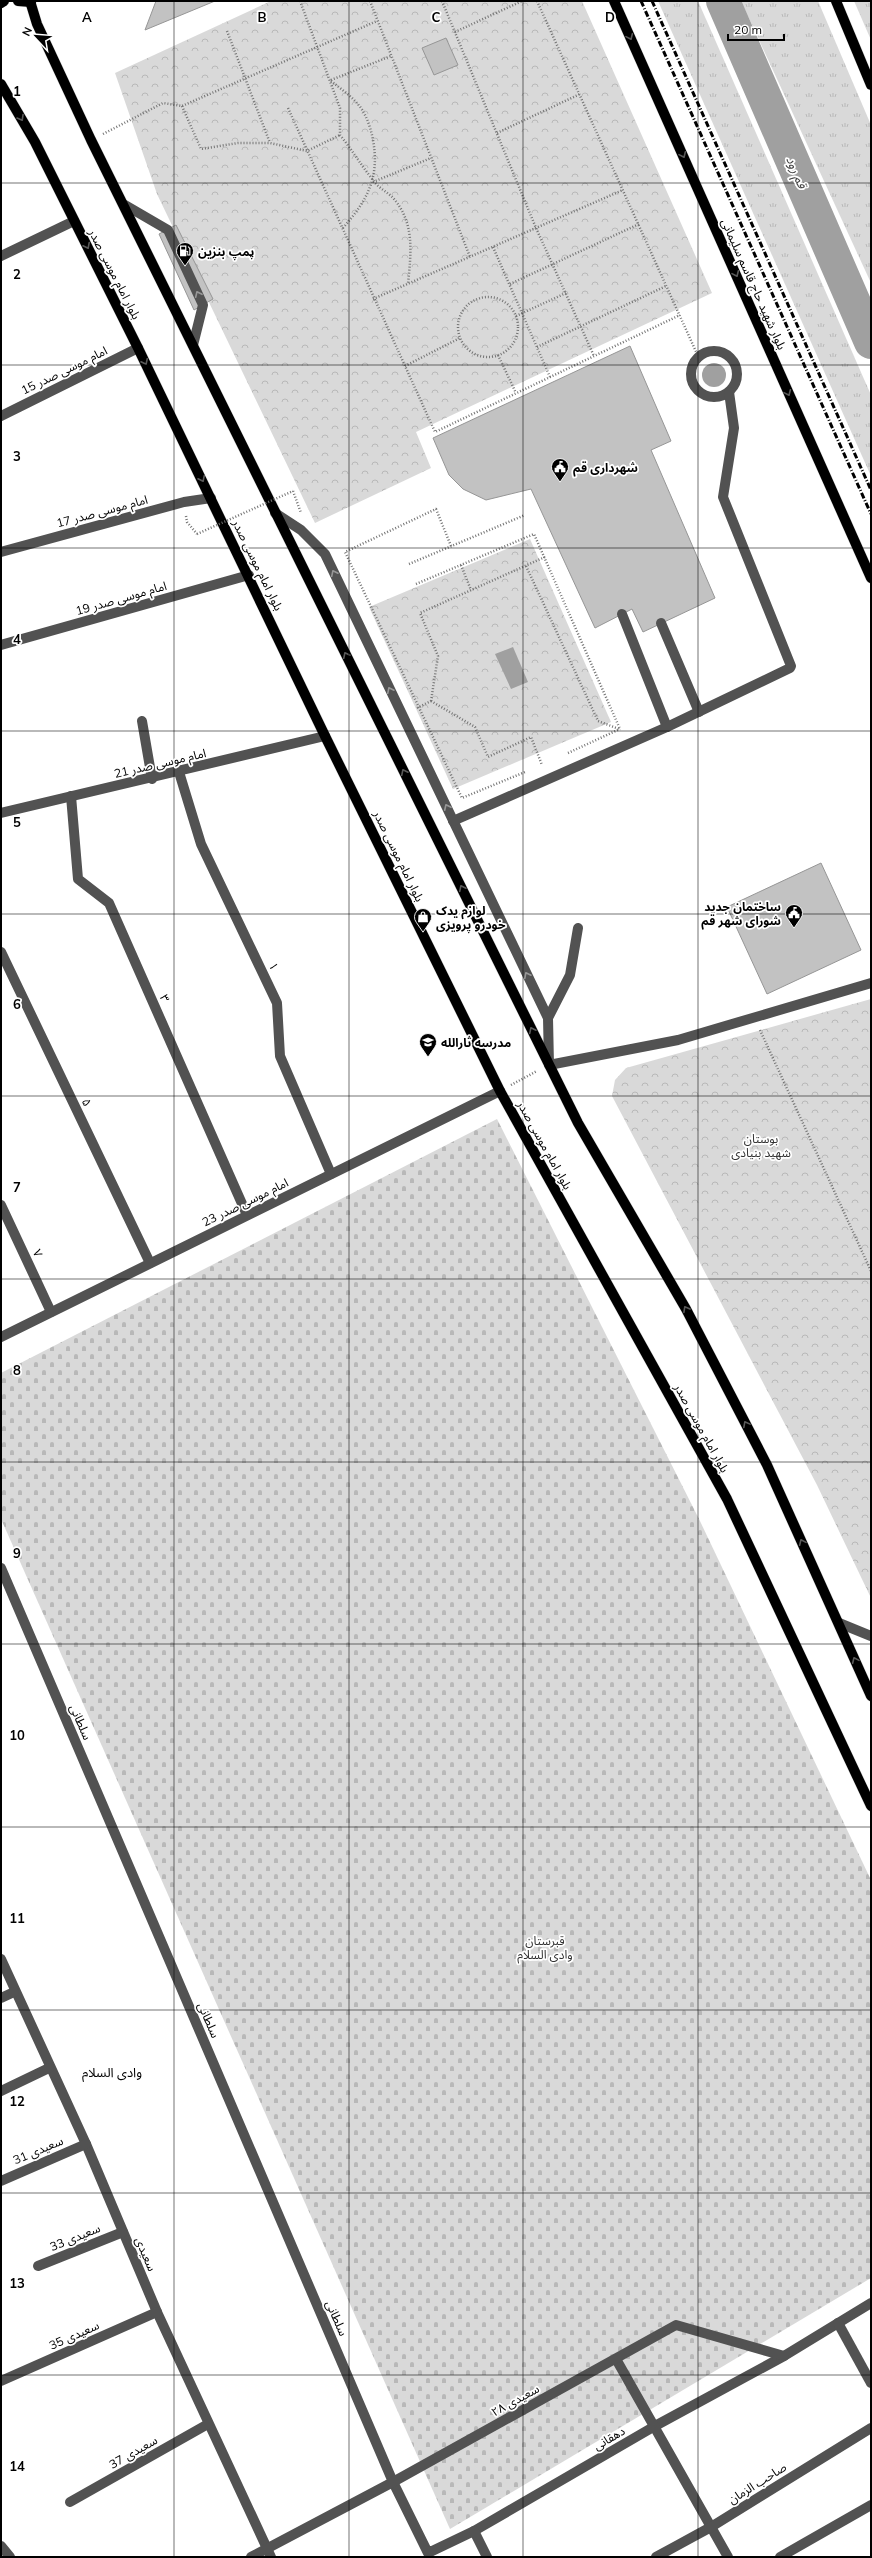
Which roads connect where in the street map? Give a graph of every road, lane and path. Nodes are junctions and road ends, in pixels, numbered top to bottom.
1 (4, 1) edge
2 (18, 1) edge
3 (300, 1) edge
4 (370, 1) edge
5 (442, 1) edge
6 (522, 1) edge
7 (537, 1) edge
8 (614, 1) edge
9 (836, 1) edge
10 (30, 2) edge
11 (1, 3) edge
12 (377, 21) junction
13 (227, 31) dead end
14 (455, 32) junction
15 (318, 47) junction
16 (391, 56) junction
17 (245, 78) junction
18 (331, 80) junction
19 (1, 84) edge
20 (871, 85) edge
21 (580, 94) junction
22 (182, 106) junction
23 (288, 108) dead end
24 (497, 133) junction
25 (340, 135) junction
26 (92, 140) junction
27 (270, 143) junction
28 (307, 151) junction
29 (431, 158) junction
30 (373, 182) junction
31 (624, 190) junction
32 (125, 205) junction
33 (74, 221) junction
34 (639, 224) junction
35 (536, 228) junction
36 (342, 229) junction
37 (493, 247) junction
38 (1, 256) edge
39 (470, 257) junction
40 (553, 264) junction
41 (408, 284) junction
42 (510, 284) junction
43 (666, 286) junction
44 (566, 293) junction
45 (373, 299) junction
46 (522, 313) junction
47 (516, 316) junction
48 (680, 316) junction
49 (581, 326) junction
50 (460, 338) junction
51 (193, 345) junction
52 (537, 347) junction
53 (138, 348) junction
54 (498, 355) junction
55 (594, 356) junction
56 (698, 356) junction
57 (405, 366) junction
58 (550, 377) junction
59 (729, 392) junction
60 (516, 393) junction
61 (1, 416) edge
62 (211, 498) junction
63 (275, 514) junction
64 (525, 515) dead end
65 (303, 520) dead end
66 (187, 522) dead end
67 (452, 546) junction
68 (1, 552) edge
69 (545, 557) junction
70 (409, 564) dead end
71 (461, 565) junction
72 (526, 566) junction
73 (249, 575) junction
74 (871, 578) edge
75 (416, 584) dead end
76 (471, 590) junction
77 (622, 614) dead end
78 (661, 623) dead end
79 (1, 646) edge
80 (699, 712) junction
81 (142, 721) dead end
82 (667, 727) junction
83 (620, 729) junction
84 (325, 736) junction
85 (563, 755) dead end
86 (549, 762) dead end
87 (542, 765) junction
88 (535, 768) dead end
89 (528, 771) dead end
90 (180, 772) junction
91 (152, 778) junction
92 (71, 796) junction
93 (1, 813) edge
94 (453, 821) junction
95 (578, 928) dead end
96 (1, 952) edge
97 (871, 983) edge
98 (548, 1018) junction
99 (754, 1018) junction
100 (549, 1065) junction
101 (500, 1091) junction
102 (331, 1174) junction
103 (1, 1205) edge
104 (247, 1216) junction
105 (150, 1263) junction
106 (871, 1271) edge
107 (51, 1312) junction
108 (1, 1337) edge
109 (1, 1568) edge
110 (839, 1623) junction
111 (871, 1636) edge
112 (871, 1696) edge
113 (871, 1806) edge
114 (1, 1959) edge
115 (14, 1992) junction
116 (1, 1998) edge
117 (49, 2068) junction
118 (1, 2091) edge
119 (86, 2144) junction
120 (1, 2181) edge
121 (123, 2232) junction
122 (38, 2266) dead end
123 (871, 2303) edge
124 (157, 2312) junction
125 (838, 2323) junction
126 (784, 2356) junction
127 (616, 2359) junction
128 (1, 2381) edge
129 (871, 2383) edge
130 (208, 2424) junction
131 (655, 2426) junction
132 (871, 2428) edge
133 (394, 2482) junction
134 (70, 2502) dead end
135 (871, 2506) edge
136 (711, 2526) junction
137 (474, 2531) junction
138 (1, 2546) edge
139 (269, 2552) edge
140 (429, 2555) edge
141 (10, 2557) edge
142 (251, 2557) edge
143 (487, 2557) edge
144 (656, 2557) edge
145 (728, 2557) edge
146 (780, 2557) edge

1 - 11 main road
2 - 10 main road
3 - 15 path
4 - 12 path
5 - 14 path
6 - 14 path
7 - 21 path
8 -> 74 main road, بلوار شهید حاج قاسم سلیمانی
9 - 20 main road
10 - 26 main road
12 - 15 path
12 - 16 path
13 - 17 path
14 - 24 path
15 - 17 path
15 - 18 path
16 - 18 path
16 - 29 path
17 - 22 path
17 - 27 path
18 - 25 path
18 - 30 path
19 -> 33 main road, بلوار امام موسی صدر
21 - 24 path
21 - 31 path
22 - 26 path
22 - 27 path
23 - 28 path
24 - 35 path
25 - 28 path
25 - 30 path
26 - 32 main road
27 - 28 path
28 - 36 path
29 - 30 path
29 - 39 path
30 - 36 path
30 - 41 path
31 - 34 path
31 - 35 path
32 - 51 main road
51 -> 32 street
33 - 38 street
33 -> 53 main road, بلوار امام موسی صدر
34 - 40 path
34 - 43 path
35 - 37 path
35 - 40 path
36 - 45 path
37 - 39 path
37 - 42 path
39 - 41 path
40 - 42 path
40 - 44 path
41 - 45 path
42 - 46 path
43 - 48 path
43 - 49 path
44 - 46 path
44 - 49 path
45 - 57 path
46 - 47 path
46 - 52 path
47 - 50 path
47 - 54 path
48 - 55 path
48 - 56 path
49 - 52 path
49 - 55 path
50 - 54 path
50 - 57 path
51 - 63 main road
52 - 58 path
53 - 61 street, امام موسی صدر 15
53 -> 62 main road, بلوار امام موسی صدر
54 - 60 path
55 - 58 path
56 - 59 street
56 - 59 street
57 - 60 path
58 - 60 path
59 - 80 street
62 - 68 street, امام موسی صدر 17
62 - 73 main road, بلوار امام موسی صدر
94 -> 63 street
100 -> 63 main road
64 - 67 path
65 - 66 path, bridge
67 - 70 path
67 - 89 path
69 - 71 path
69 - 72 path
69 - 83 path
71 - 75 path
71 - 76 path
72 - 76 path
72 - 83 path
73 - 79 street, امام موسی صدر 19
73 - 84 main road, بلوار امام موسی صدر
76 - 87 path
77 - 82 street
78 - 80 street
80 - 82 street
81 - 91 street
82 - 94 street
83 - 85 path
84 - 90 street, امام موسی صدر 21
84 - 101 main road, بلوار امام موسی صدر
86 - 87 path
87 - 88 path
90 - 91 street, امام موسی صدر 21
90 - 102 street, ۱
91 - 92 street, امام موسی صدر 21
92 - 93 street, امام موسی صدر 21
92 - 104 street, ۳
98 -> 94 street
95 - 98 street
96 - 105 street, ۵
97 - 99 street
98 - 100 street
99 - 100 street
99 - 106 path
100 - 101 path
110 -> 100 main road
101 - 102 street, امام موسی صدر 23
101 - 113 main road, بلوار امام موسی صدر
102 - 104 street, امام موسی صدر 23
103 - 107 street, ۷
104 - 105 street, امام موسی صدر 23
105 - 107 street, امام موسی صدر 23
107 - 108 street, امام موسی صدر 23
109 - 133 street, سلطانی
110 - 111 street
112 -> 110 main road
114 - 115 street, سعیدی
115 - 116 street
115 - 117 street, سعیدی
117 - 118 street
117 - 119 street, سعیدی
119 - 120 street, سعیدی 31
119 - 121 street, سعیدی
121 - 122 street, سعیدی 33
121 - 124 street, سعیدی
123 - 125 street, دهقانی
124 - 128 street, سعیدی 35
124 - 130 street, سعیدی
125 - 126 street, دهقانی
125 - 129 street
126 - 127 street, سعیدی ۲۸
126 - 131 street, دهقانی
127 - 131 street
127 - 133 street, سعیدی ۲۸
130 - 134 street, سعیدی 37
130 - 139 street, سعیدی
131 - 136 street
131 - 137 street, دهقانی
132 - 136 street, صاحب الزمان
133 - 139 street, سعیدی ۲۸
133 - 140 street, دهقانی
135 - 146 street
136 - 144 street, صاحب الزمان
136 - 145 street
137 - 140 street, دهقانی
137 - 143 street
138 - 141 street
139 - 142 street, سعیدی ۲۸

